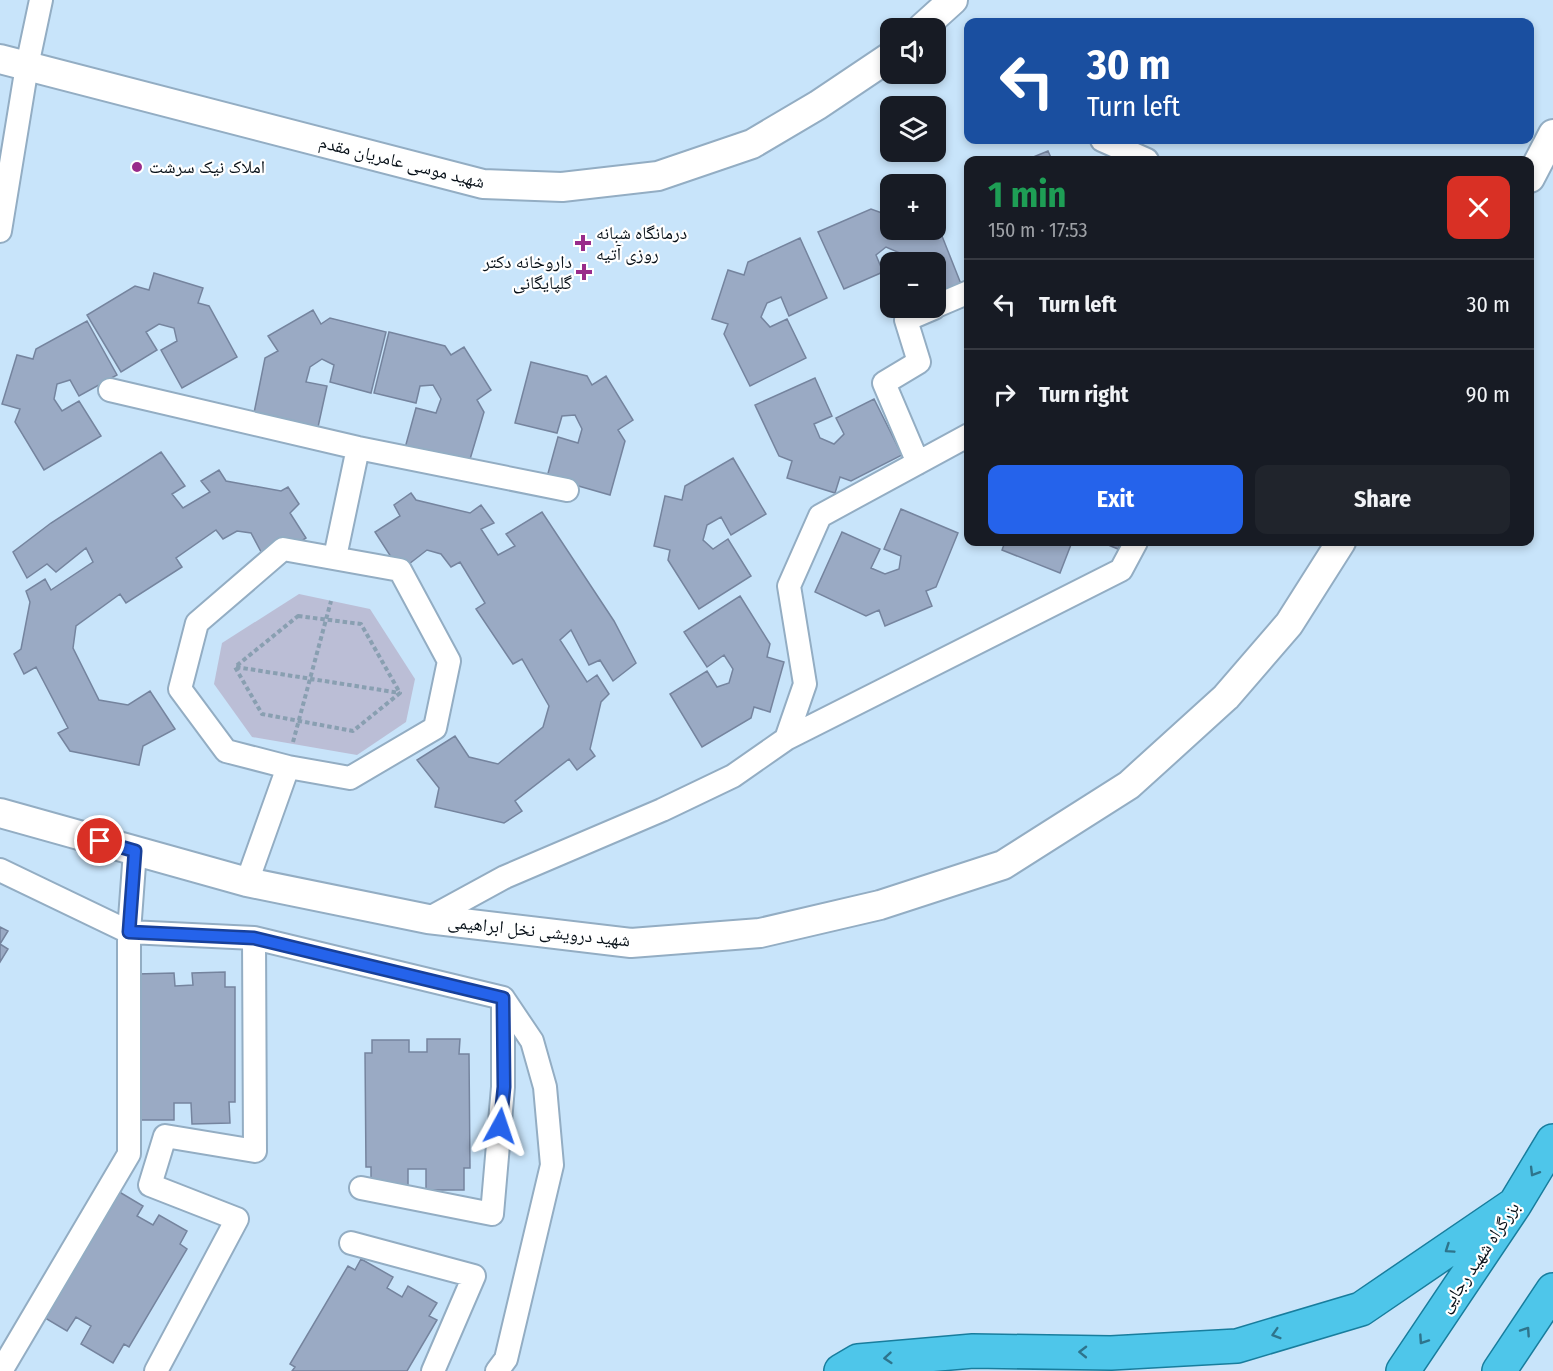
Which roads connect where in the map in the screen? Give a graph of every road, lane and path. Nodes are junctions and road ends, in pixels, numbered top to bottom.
1 (41, 0) edge
2 (953, 0) edge
3 (932, 18) edge
4 (0, 59) edge
5 (880, 63) edge
6 (27, 66) junction
7 (1553, 134) edge
8 (1111, 144) edge
9 (1138, 156) edge
10 (1534, 170) edge
11 (0, 231) edge
12 (964, 294) edge
13 (946, 302) edge
14 (910, 318) edge
15 (110, 390) dead end
16 (964, 438) edge
17 (358, 448) junction
18 (918, 463) junction
19 (567, 490) dead end
20 (1134, 546) edge
21 (1338, 546) edge
22 (335, 557) junction
23 (331, 601) dead end
24 (327, 620) junction
25 (235, 667) junction
26 (311, 679) junction
27 (400, 693) junction
28 (299, 721) junction
29 (786, 740) junction
30 (288, 768) junction
31 (0, 813) edge
32 (135, 851) junction
33 (0, 870) edge
34 (247, 882) junction
35 (428, 919) junction
36 (129, 932) junction
37 (254, 938) junction
38 (503, 998) junction
39 (1553, 1141) edge
40 (361, 1188) dead end
41 (1515, 1204) junction
42 (351, 1243) dead end
43 (1553, 1290) edge
44 (1, 1371) edge
45 (156, 1371) edge
46 (432, 1371) edge
47 (497, 1371) edge
48 (841, 1371) edge
49 (1402, 1371) edge
50 (1498, 1371) edge

1 - 6 street
2 - 3 street
4 - 6 street, شهید موسی عامریان مقدم
5 - 6 street, شهید موسی عامریان مقدم
6 - 11 street
7 - 10 street
8 - 9 street
12 - 13 street
14 - 18 street
15 - 17 street
16 - 18 street
17 - 19 street
17 - 22 street
18 - 29 street
20 - 29 street
21 - 35 street, شهید درویشی نخل ابراهیمی
22 - 30 street
22 - 30 street
23 - 24 path
24 - 25 path
24 - 26 path
24 - 27 path
25 - 26 path
25 - 28 path
26 - 27 path
26 - 28 path
27 - 28 path
28 - 30 path
29 - 35 street
30 - 34 street
31 - 32 street, شهید درویشی نخل ابراهیمی
32 - 34 street, شهید درویشی نخل ابراهیمی
32 - 36 street
33 - 36 street
34 - 35 street, شهید درویشی نخل ابراهیمی
36 - 37 street
36 - 44 street
37 - 38 street
37 - 45 street
38 - 40 street
38 - 47 street
39 -> 41 highway, بزرگراه شهید رجایی
41 -> 48 highway
41 -> 49 highway, بزرگراه شهید رجایی
42 - 46 street
50 -> 43 highway

